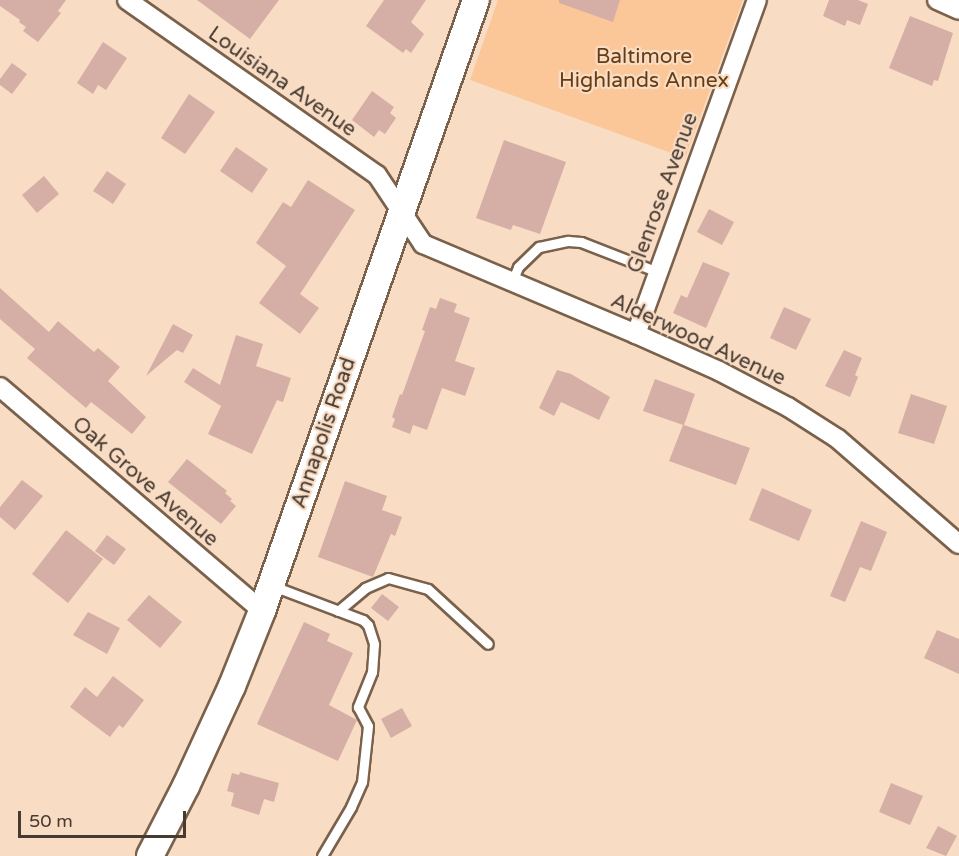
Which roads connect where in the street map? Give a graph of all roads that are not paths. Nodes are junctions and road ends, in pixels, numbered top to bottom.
1 (127, 0) edge
2 (476, 0) edge
3 (758, 0) edge
4 (937, 0) edge
5 (959, 10) edge
6 (402, 210) junction
7 (658, 272) junction
8 (512, 282) junction
9 (636, 334) junction
10 (0, 387) edge
11 (959, 544) edge
12 (271, 585) junction
13 (262, 611) junction
14 (338, 611) junction
15 (488, 644) dead end
16 (150, 856) edge
17 (322, 856) edge

1 - 6 street, Louisiana Avenue
2 - 6 main road, Annapolis Road
3 - 7 street, Glenrose Avenue
4 - 5 street
6 - 8 street, Alderwood Avenue
6 - 12 main road, Annapolis Road
7 - 8 lane
7 - 9 street, Glenrose Avenue
8 - 9 street, Alderwood Avenue
9 - 11 street, Alderwood Avenue
10 - 13 street, Oak Grove Avenue
12 - 13 main road, Annapolis Road
12 - 14 lane
13 - 16 main road, Annapolis Road
14 - 15 lane
14 - 17 lane

